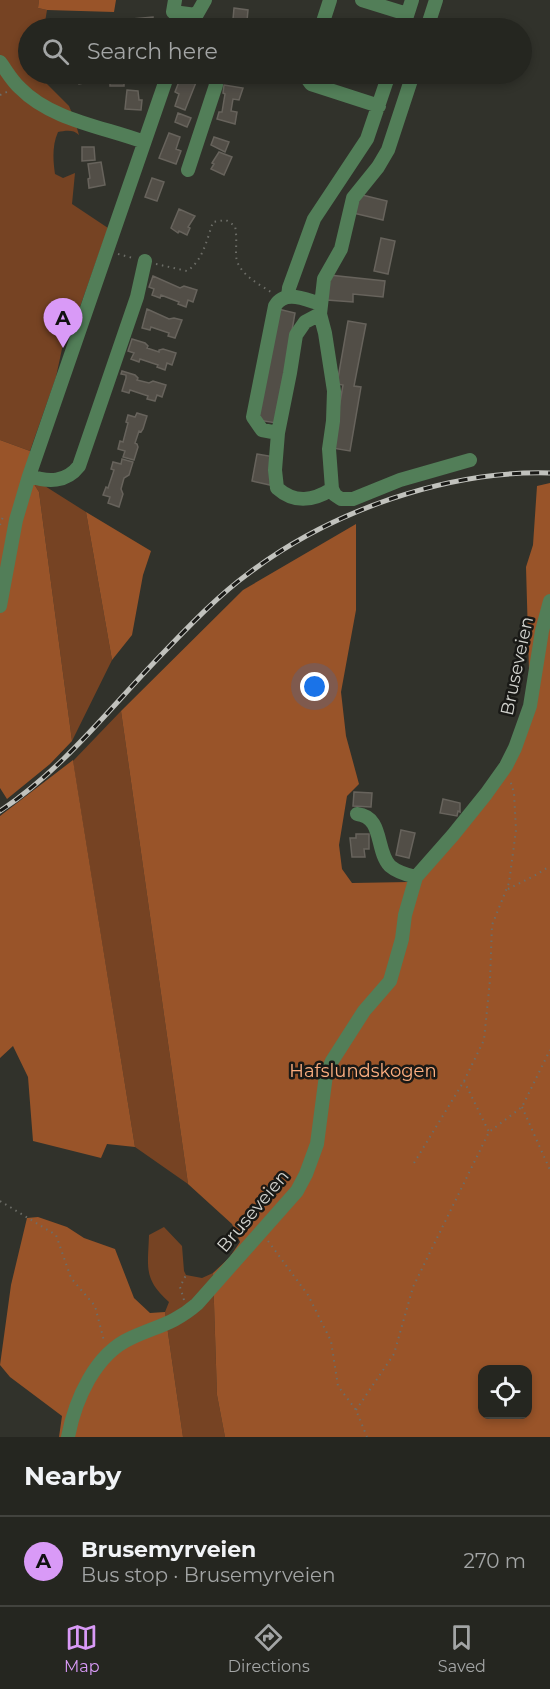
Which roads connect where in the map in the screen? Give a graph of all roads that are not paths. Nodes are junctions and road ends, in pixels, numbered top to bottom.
1 (175, 0) edge
2 (205, 0) edge
3 (330, 0) edge
4 (362, 0) edge
5 (412, 0) edge
6 (436, 0) edge
7 (407, 14) junction
8 (183, 18) edge
9 (196, 18) edge
10 (324, 18) edge
11 (406, 18) edge
12 (430, 18) edge
13 (0, 62) edge
14 (164, 84) edge
15 (216, 84) edge
16 (311, 84) edge
17 (386, 84) edge
18 (410, 84) edge
19 (379, 106) junction
20 (144, 142) junction
21 (188, 170) dead end
22 (145, 261) road end
23 (285, 297) junction
24 (321, 309) junction
25 (278, 433) junction
26 (470, 460) dead end
27 (29, 476) junction
28 (332, 489) junction
29 (550, 602) edge
30 (0, 606) edge
31 (357, 814) dead end
32 (416, 877) junction
33 (68, 1437) edge

1 - 8 street
2 - 9 street
3 - 10 street
4 - 7 street
5 - 7 street
6 - 12 street
7 - 11 street
13 - 20 street
14 - 20 street
15 - 21 street
16 - 19 street
17 - 19 street
18 - 24 street
19 - 23 street
20 - 27 street
22 - 27 street
23 - 24 street
23 - 25 street
24 - 25 street
24 - 28 street
25 - 28 street
26 - 28 street
27 - 30 street
29 - 32 street, Bruseveien
31 - 32 street
32 - 33 street, Bruseveien

